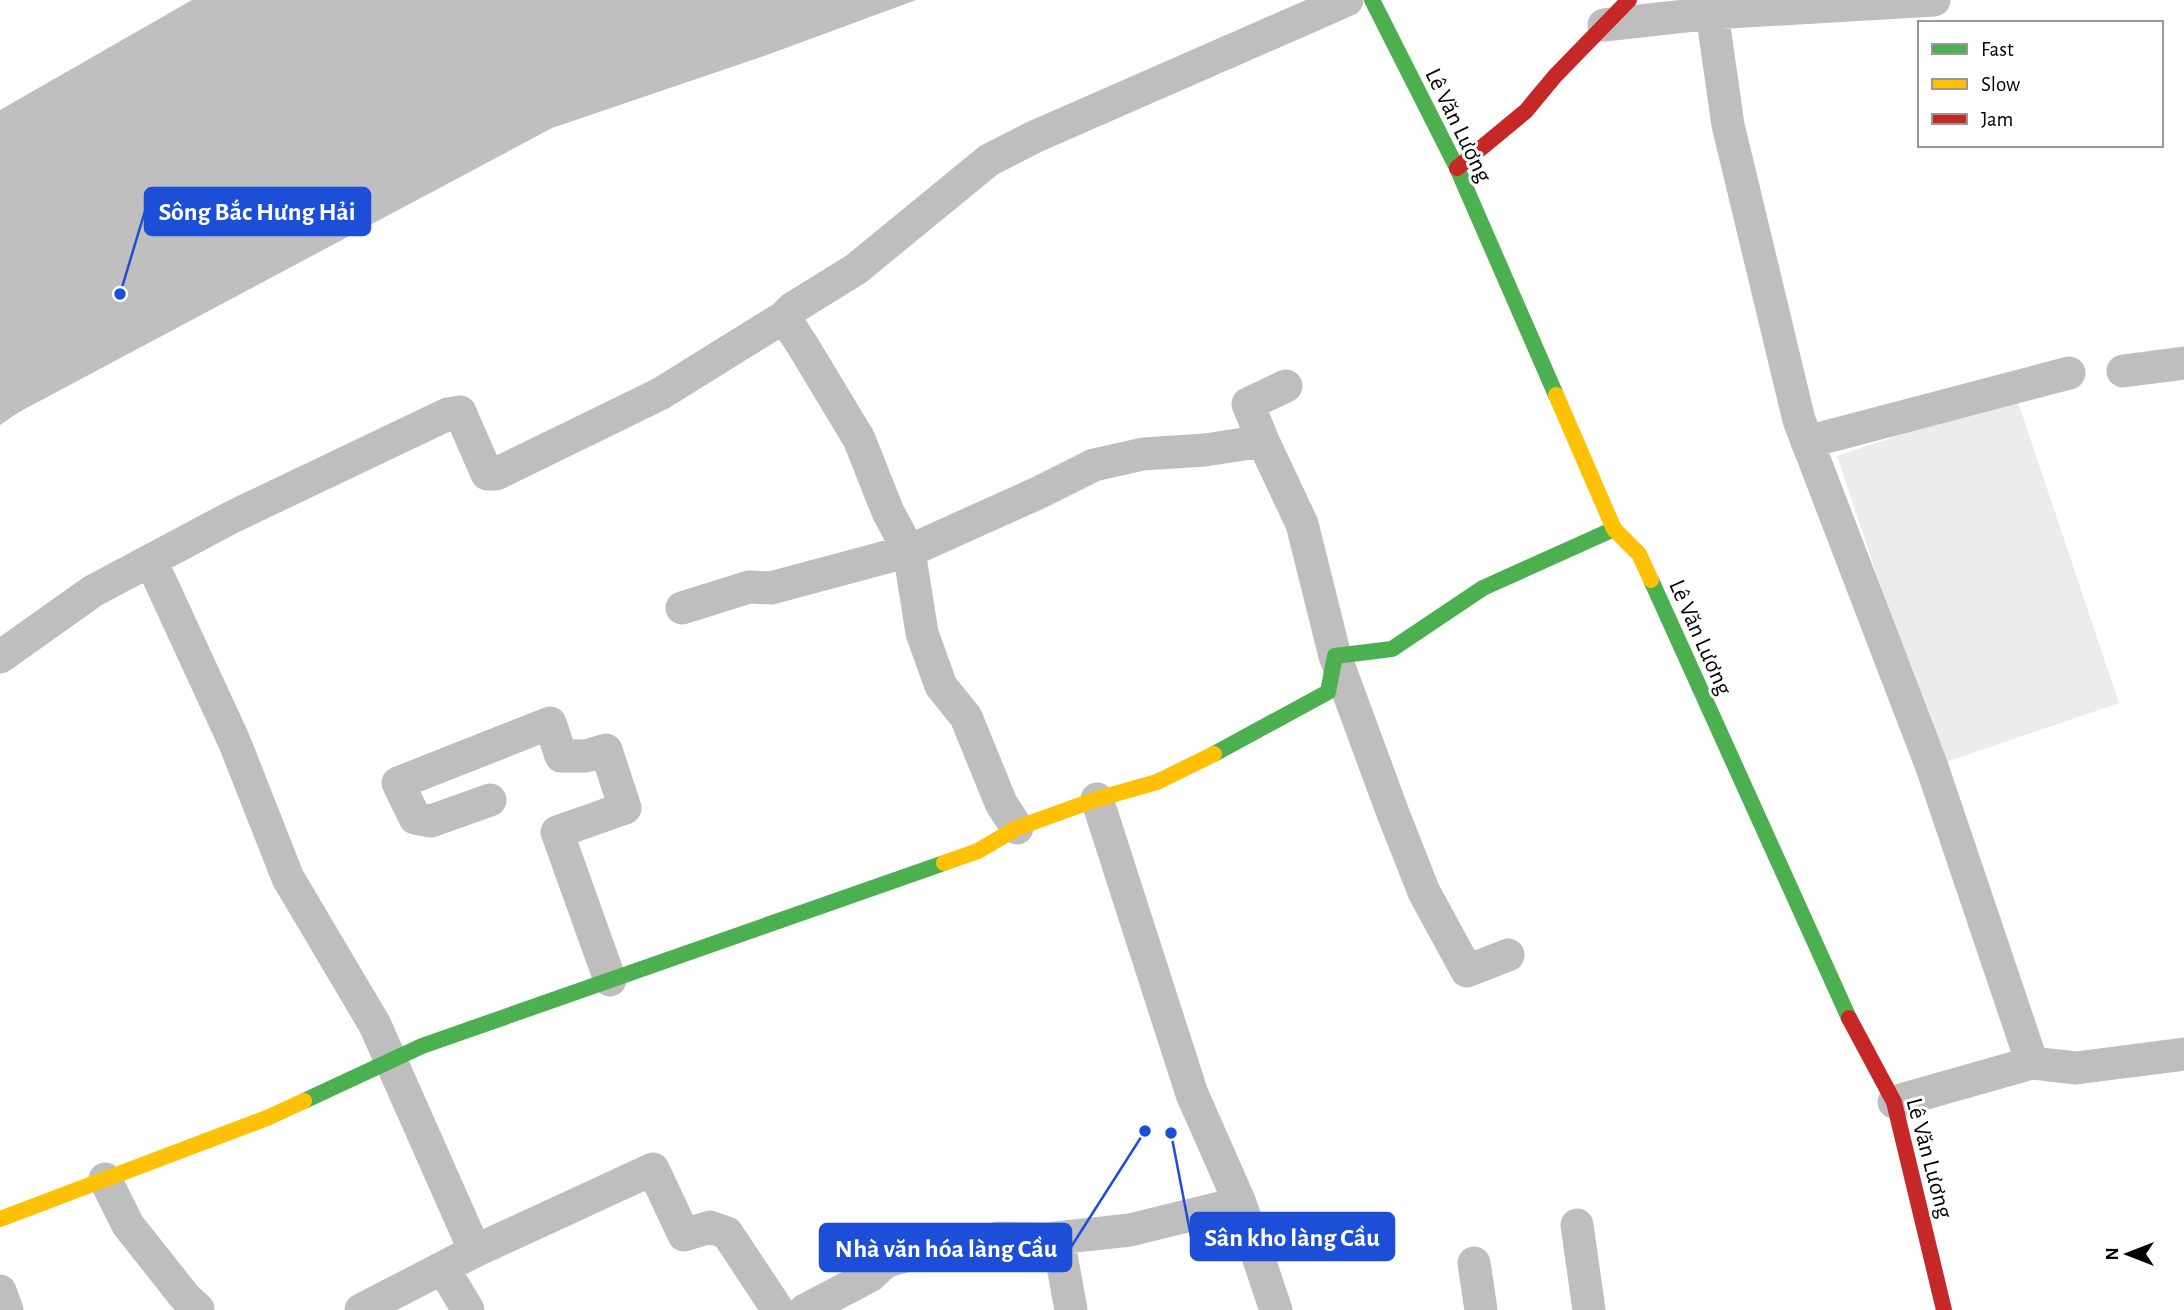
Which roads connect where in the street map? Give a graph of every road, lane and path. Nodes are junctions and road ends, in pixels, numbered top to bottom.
1 (1347, 0) edge
2 (1372, 0) edge
3 (1629, 0) edge
4 (1934, 0) edge
5 (1712, 13) junction
6 (1604, 25) junction
7 (1457, 168) junction
8 (784, 317) junction
9 (2184, 363) edge
10 (2123, 371) dead end
11 (2069, 373) dead end
12 (1286, 386) dead end
13 (1263, 440) junction
14 (1807, 442) junction
15 (1614, 529) junction
16 (909, 551) junction
17 (151, 561) junction
18 (682, 608) dead end
19 (1335, 656) junction
20 (0, 657) edge
21 (1097, 799) junction
22 (490, 800) dead end
23 (1017, 828) junction
24 (1508, 956) dead end
25 (610, 980) junction
26 (2184, 1054) edge
27 (391, 1061) junction
28 (2032, 1063) junction
29 (1894, 1102) junction
30 (104, 1179) junction
31 (1240, 1203) junction
32 (0, 1219) edge
33 (1577, 1225) dead end
34 (1058, 1238) junction
35 (475, 1251) junction
36 (1474, 1263) dead end
37 (443, 1268) junction
38 (0, 1291) edge
39 (198, 1309) edge
40 (7, 1310) edge
41 (362, 1310) edge
42 (468, 1310) edge
43 (778, 1310) edge
44 (805, 1310) edge
45 (1071, 1310) edge
46 (1276, 1310) edge
47 (1481, 1310) edge
48 (1589, 1310) edge
49 (1944, 1310) edge

1 - 8 street
2 - 7 street, Lê Văn Lương
3 - 6 street
4 - 5 street
5 - 6 street
5 - 14 street
6 - 7 street
7 - 15 street, Lê Văn Lương
8 - 16 street
8 - 17 street
9 - 10 street
11 - 14 street
12 - 13 street
13 - 16 street
13 - 19 street
14 - 28 street
15 - 19 street
15 - 29 street, Lê Văn Lương
16 - 18 street
16 - 23 street
17 - 20 street
17 - 27 street
19 - 21 street
19 - 24 street
21 - 23 street
21 - 31 street
22 - 25 street
23 - 25 street
25 - 27 street
26 - 28 street
27 - 30 street
27 - 35 street
28 - 29 street
29 - 49 street, Lê Văn Lương
30 - 32 street
30 - 39 street
31 - 34 street
31 - 46 street
33 - 48 street
34 - 44 street
34 - 45 street
35 - 37 street
35 - 43 street
36 - 47 street
37 - 41 street
37 - 42 street
38 - 40 street

